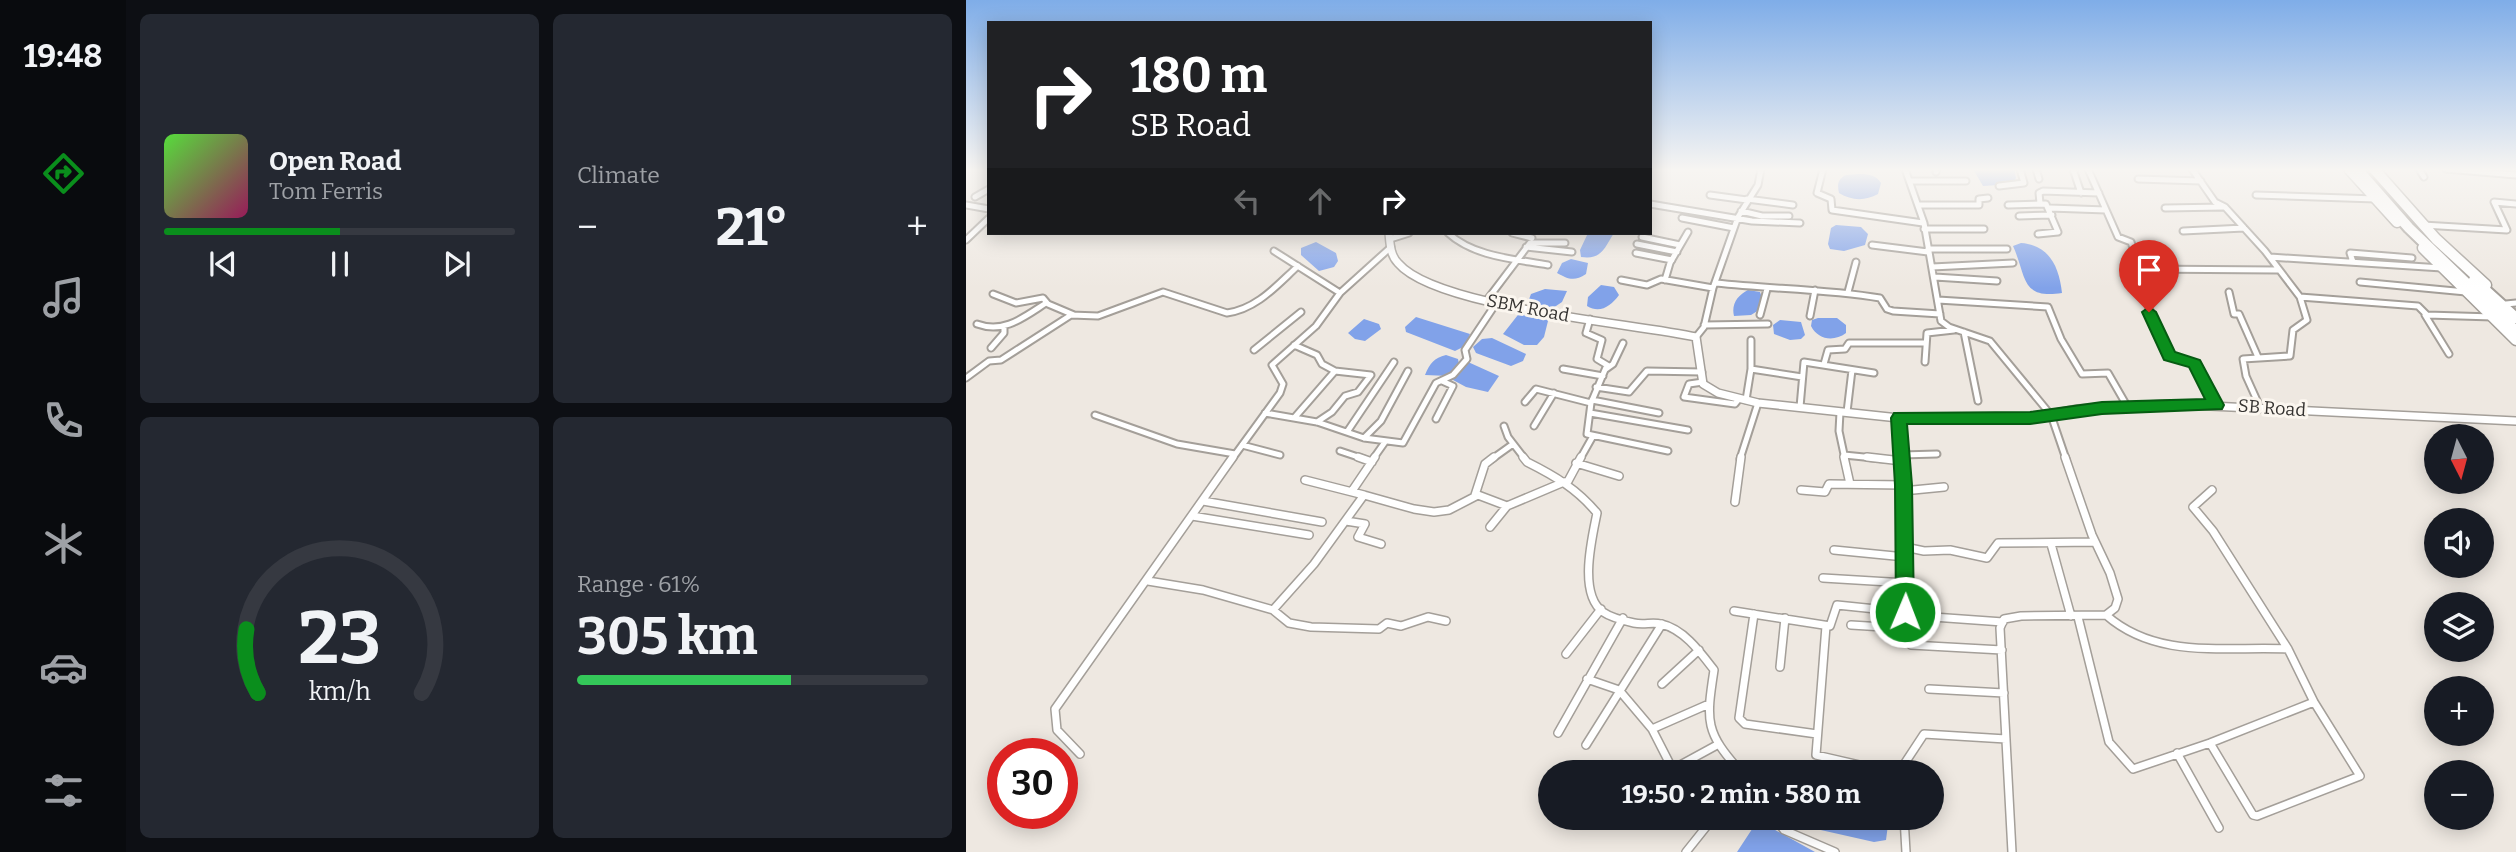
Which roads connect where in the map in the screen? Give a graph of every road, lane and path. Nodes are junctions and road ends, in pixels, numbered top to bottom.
1 (2050, 208) edge
2 (1682, 209) edge
3 (1832, 209) edge
4 (1920, 209) edge
5 (2071, 209) edge
6 (2227, 209) edge
7 (2384, 209) edge
8 (2392, 209) edge
9 (2401, 209) edge
10 (2409, 209) edge
11 (2497, 209) edge
12 (2106, 210) joint
13 (1741, 211) joint
14 (2052, 215) junction
15 (1789, 216) dead end
16 (2020, 216) dead end
17 (1738, 217) junction
18 (1682, 218) dead end
19 (987, 220) edge
20 (1800, 223) dead end
21 (2423, 225) junction
22 (1924, 226) junction
23 (1734, 228) junction
24 (2244, 228) junction
25 (1984, 229) dead end
26 (2183, 231) dead end
27 (1688, 232) dead end
28 (2038, 234) dead end
29 (1450, 235) edge
30 (1642, 237) dead end
31 (966, 240) edge
32 (1390, 240) edge
33 (1531, 240) edge
34 (1565, 243) dead end
35 (1637, 244) dead end
36 (1680, 245) junction
37 (1872, 245) dead end
38 (2007, 249) dead end
39 (1928, 250) junction
40 (1274, 251) dead end
41 (1572, 252) dead end
42 (1677, 252) junction
43 (1636, 253) dead end
44 (2270, 257) junction
45 (2412, 258) dead end
46 (1516, 259) junction
47 (1672, 260) junction
48 (1856, 262) dead end
49 (2353, 262) junction
50 (2013, 263) dead end
51 (1548, 265) dead end
52 (1298, 266) junction
53 (1932, 267) junction
54 (2139, 268) junction
55 (2442, 268) junction
56 (2278, 270) junction
57 (1935, 276) junction
58 (1621, 280) dead end
59 (1665, 280) junction
60 (1997, 281) dead end
61 (2360, 282) dead end
62 (1714, 286) junction
63 (1767, 289) junction
64 (1815, 290) junction
65 (1848, 292) junction
66 (2229, 292) dead end
67 (2466, 292) junction
68 (993, 293) dead end
69 (1340, 293) junction
70 (2300, 297) junction
71 (1487, 299) junction
72 (1938, 300) junction
73 (1497, 302) junction
74 (1046, 303) junction
75 (2511, 304) edge
76 (1301, 312) dead end
77 (2516, 313) edge
78 (1940, 314) junction
79 (1073, 315) junction
80 (1760, 315) dead end
81 (2425, 315) junction
82 (1810, 316) dead end
83 (2493, 317) junction
84 (2516, 318) edge
85 (1590, 319) junction
86 (977, 324) dead end
87 (1768, 324) dead end
88 (1704, 325) junction
89 (1004, 328) junction
90 (1955, 329) junction
91 (2516, 331) edge
92 (1964, 332) junction
93 (1696, 337) junction
94 (1751, 340) dead end
95 (2516, 340) edge
96 (1623, 343) dead end
97 (1926, 343) junction
98 (1294, 345) junction
99 (991, 348) dead end
100 (1254, 350) dead end
101 (2449, 354) dead end
102 (2258, 357) junction
103 (1394, 362) dead end
104 (1925, 362) dead end
105 (1824, 364) junction
106 (1563, 369) dead end
107 (1751, 369) junction
108 (1852, 370) junction
109 (1335, 371) junction
110 (1408, 371) dead end
111 (1702, 372) junction
112 (1604, 373) junction
113 (1874, 373) dead end
114 (1802, 377) junction
115 (966, 378) edge
116 (1440, 380) junction
117 (1703, 382) junction
118 (1596, 387) junction
119 (1554, 393) junction
120 (1743, 400) junction
121 (1591, 401) junction
122 (1978, 401) dead end
123 (1525, 402) dead end
124 (1758, 403) junction
125 (2216, 405) junction
126 (2127, 406) junction
127 (1800, 407) junction
128 (2260, 407) junction
129 (1844, 412) junction
130 (1265, 413) junction
131 (1590, 413) junction
132 (1659, 413) dead end
133 (1095, 415) dead end
134 (2051, 415) junction
135 (1295, 417) junction
136 (1899, 418) junction
137 (1436, 419) dead end
138 (2516, 421) edge
139 (1317, 422) junction
140 (1504, 426) dead end
141 (1534, 426) dead end
142 (1688, 430) dead end
143 (1347, 432) junction
144 (1593, 436) junction
145 (1364, 438) junction
146 (1385, 442) junction
147 (1513, 444) junction
148 (1242, 445) junction
149 (1340, 451) dead end
150 (1668, 451) dead end
151 (1235, 454) junction
152 (1937, 454) dead end
153 (1844, 455) junction
154 (1280, 456) dead end
155 (1902, 458) junction
156 (1372, 462) junction
157 (1576, 463) junction
158 (1619, 475) dead end
159 (1306, 480) dead end
160 (1565, 482) junction
161 (1850, 484) junction
162 (1944, 487) dead end
163 (1903, 488) junction
164 (1801, 490) dead end
165 (2212, 490) dead end
166 (1352, 491) junction
167 (1364, 495) junction
168 (1475, 495) junction
169 (1203, 501) junction
170 (1735, 502) dead end
171 (1507, 506) junction
172 (1192, 516) junction
173 (1346, 521) junction
174 (1322, 522) dead end
175 (1490, 527) dead end
176 (1309, 535) dead end
177 (2095, 542) junction
178 (1381, 544) dead end
179 (2051, 544) junction
180 (1905, 547) junction
181 (1834, 550) dead end
182 (1905, 557) junction
183 (1823, 578) dead end
184 (1148, 581) junction
185 (1906, 583) junction
186 (1601, 609) junction
187 (1273, 610) junction
188 (1734, 611) dead end
189 (1905, 613) junction
190 (1754, 614) junction
191 (2106, 615) junction
192 (2075, 617) junction
193 (1623, 618) junction
194 (1785, 618) junction
195 (1446, 621) dead end
196 (2003, 622) junction
197 (1661, 624) junction
198 (1851, 625) dead end
199 (1826, 626) junction
200 (1911, 645) dead end
201 (2288, 649) junction
202 (1699, 650) junction
203 (2002, 650) junction
204 (1566, 654) dead end
205 (1780, 667) dead end
206 (1587, 678) junction
207 (1662, 684) dead end
208 (1929, 689) dead end
209 (1619, 690) junction
210 (2004, 693) junction
211 (2314, 702) junction
212 (1709, 704) junction
213 (1652, 729) junction
214 (1558, 733) dead end
215 (1817, 734) junction
216 (2006, 739) junction
217 (2210, 743) junction
218 (1586, 745) dead end
219 (1717, 745) junction
220 (2177, 753) junction
221 (1080, 754) dead end
222 (1668, 760) edge
223 (1692, 760) edge
224 (1730, 760) edge
225 (1836, 760) edge
226 (1907, 760) edge
227 (2219, 828) dead end
228 (1700, 830) edge
229 (1784, 830) edge
230 (1905, 830) edge
231 (1686, 852) edge
232 (1835, 852) edge
233 (1906, 852) edge
234 (2012, 852) edge

1 - 14 street
2 - 17 street
3 - 22 street
4 - 22 street
5 - 12 street
6 - 24 street
7 - 55 highway
8 - 91 highway
9 - 84 highway
10 - 21 highway
11 - 21 street
12 - 54 street
13 - 15 street
13 - 17 street
14 - 16 street
14 - 28 street
17 - 20 street
17 - 23 street
18 - 23 street
19 - 31 street
21 - 75 highway
22 - 25 street
22 - 39 street
23 - 62 street
24 - 26 street
24 - 44 street
27 - 36 street
29 - 46 street
30 - 36 street
32 - 69 street
32 - 71 street, SBM Road
33 - 34 street
33 - 41 street
33 - 46 street
35 - 42 street
36 - 42 street
37 - 39 street
38 - 39 street
39 - 53 street
40 - 52 street
42 - 47 street
43 - 47 street
44 - 49 street
44 - 56 street
45 - 49 street
46 - 51 street
46 - 71 street
47 - 59 street
48 - 65 street
49 - 55 street
50 - 53 street
52 - 69 street
52 - 79 street
53 - 57 street
54 - 56 street
54 - 125 street
55 - 67 highway
56 - 70 street
57 - 60 street
57 - 72 street
58 - 59 street
59 - 62 street
61 - 67 street
62 - 63 street
62 - 88 street
63 - 64 street
63 - 80 street
64 - 65 street
64 - 82 street
65 - 78 street
66 - 102 street
67 - 83 highway
68 - 74 street
69 - 98 street
70 - 81 street
70 - 102 street
71 - 73 street, SBM Road
72 - 78 street
72 - 126 street
73 - 85 street, SBM Road
73 - 116 street
74 - 79 street
74 - 89 street
75 - 77 highway
76 - 100 street
78 - 90 street
79 - 115 street
81 - 83 street
81 - 101 street
83 - 95 highway
85 - 93 street, SBM Road
85 - 112 street
86 - 89 street
87 - 88 street
88 - 93 street
89 - 99 street
90 - 92 street
90 - 97 street
92 - 122 street
92 - 134 street
93 - 111 street
94 - 107 street
96 - 112 street
97 - 104 street
97 - 105 street
98 - 109 street
98 - 130 street
102 - 128 street
103 - 143 street
105 - 108 street
105 - 114 street
106 - 112 street
107 - 114 street
107 - 120 street
108 - 113 street
108 - 129 street
109 - 135 street
109 - 139 street
110 - 145 street
111 - 117 street
111 - 118 street
112 - 118 street
114 - 127 street
116 - 137 street
116 - 146 street
117 - 120 street, SB Road
117 - 120 street
118 - 121 street
119 - 121 street
119 - 123 street
119 - 141 street
120 - 124 street, SB Road
121 - 131 street
121 - 132 street
124 - 127 street, SB Road
124 - 170 street
125 - 126 street, SB Road
125 - 128 street, SB Road
126 - 134 street, SB Road
127 - 129 street, SB Road
128 - 138 street, SB Road
129 - 136 street, SB Road
129 - 153 street
130 - 135 street
130 - 148 street
131 - 142 street
131 - 144 street
133 - 151 street
134 - 136 street, SB Road
134 - 177 street
135 - 139 street
136 - 155 street
139 - 143 street
140 - 147 street
143 - 145 street
144 - 150 street
144 - 157 street
145 - 146 street
146 - 156 street
147 - 160 street
147 - 168 street
148 - 151 street
148 - 154 street
149 - 156 street
151 - 169 street
152 - 155 street
153 - 155 street
153 - 161 street
155 - 163 street
156 - 166 street
157 - 158 street
157 - 160 street
159 - 166 street
160 - 171 street
160 - 186 street
161 - 163 street
161 - 164 street
162 - 163 street
163 - 180 street
165 - 201 street
166 - 167 street
167 - 168 street
167 - 173 street
168 - 171 street
169 - 172 street
169 - 174 street
171 - 175 street
172 - 176 street
172 - 184 street
173 - 178 street
173 - 187 street
177 - 179 street
177 - 191 street
179 - 180 street
179 - 192 street
180 - 182 street
181 - 182 street
182 - 185 street
183 - 185 street
184 - 187 street
184 - 221 street
185 - 189 street
186 - 193 street
186 - 204 street
187 - 195 street
188 - 190 street
189 - 196 street
189 - 198 street
189 - 199 street
190 - 194 street
190 - 215 street
191 - 192 street
191 - 201 street
192 - 196 street
192 - 220 street
193 - 197 street
193 - 206 street
194 - 199 street
194 - 205 street
196 - 203 street
197 - 202 street
197 - 209 street
199 - 215 street
200 - 203 street
201 - 211 street
202 - 207 street
202 - 212 street
203 - 210 street
206 - 209 street
206 - 214 street
208 - 210 street
209 - 213 street
209 - 218 street
210 - 216 street
211 - 217 street
211 - 217 street
212 - 213 street
212 - 219 street
213 - 222 street
215 - 225 street
216 - 226 street
216 - 234 street
217 - 220 street
219 - 223 street
219 - 224 street
220 - 227 street
228 - 231 street
229 - 232 street
230 - 233 street

